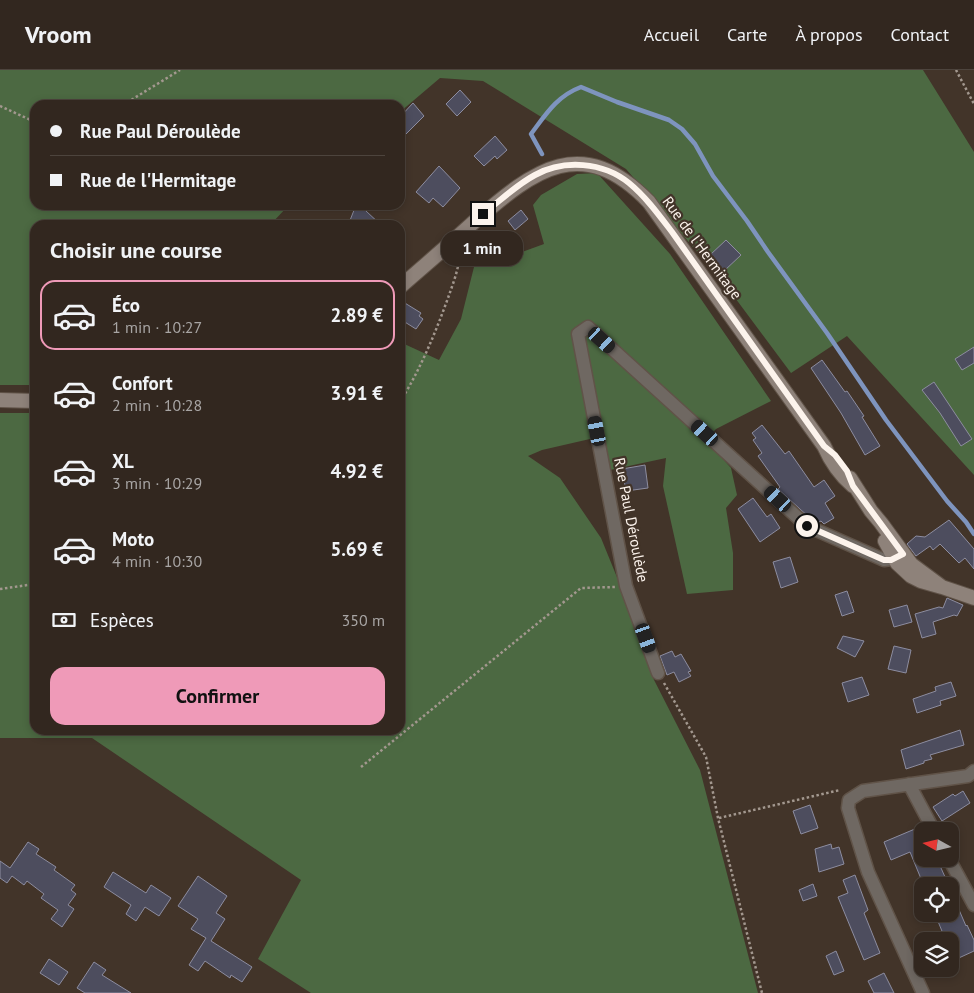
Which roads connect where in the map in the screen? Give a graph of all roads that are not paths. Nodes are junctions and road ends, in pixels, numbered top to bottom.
1 (405, 283) edge
2 (0, 400) edge
3 (30, 400) edge
4 (899, 556) junction
5 (974, 598) edge
6 (658, 673) road end
7 (972, 777) edge
8 (908, 784) junction
9 (929, 822) edge
10 (954, 868) edge
11 (974, 905) edge
12 (924, 993) edge

1 - 4 main road, Rue de l'Hermitage
2 - 3 main road
4 - 5 main road, Rue de l'Hermitage
4 - 6 street, Rue Paul Déroulède
7 - 8 street
8 - 9 street
8 - 12 street
10 - 11 street

